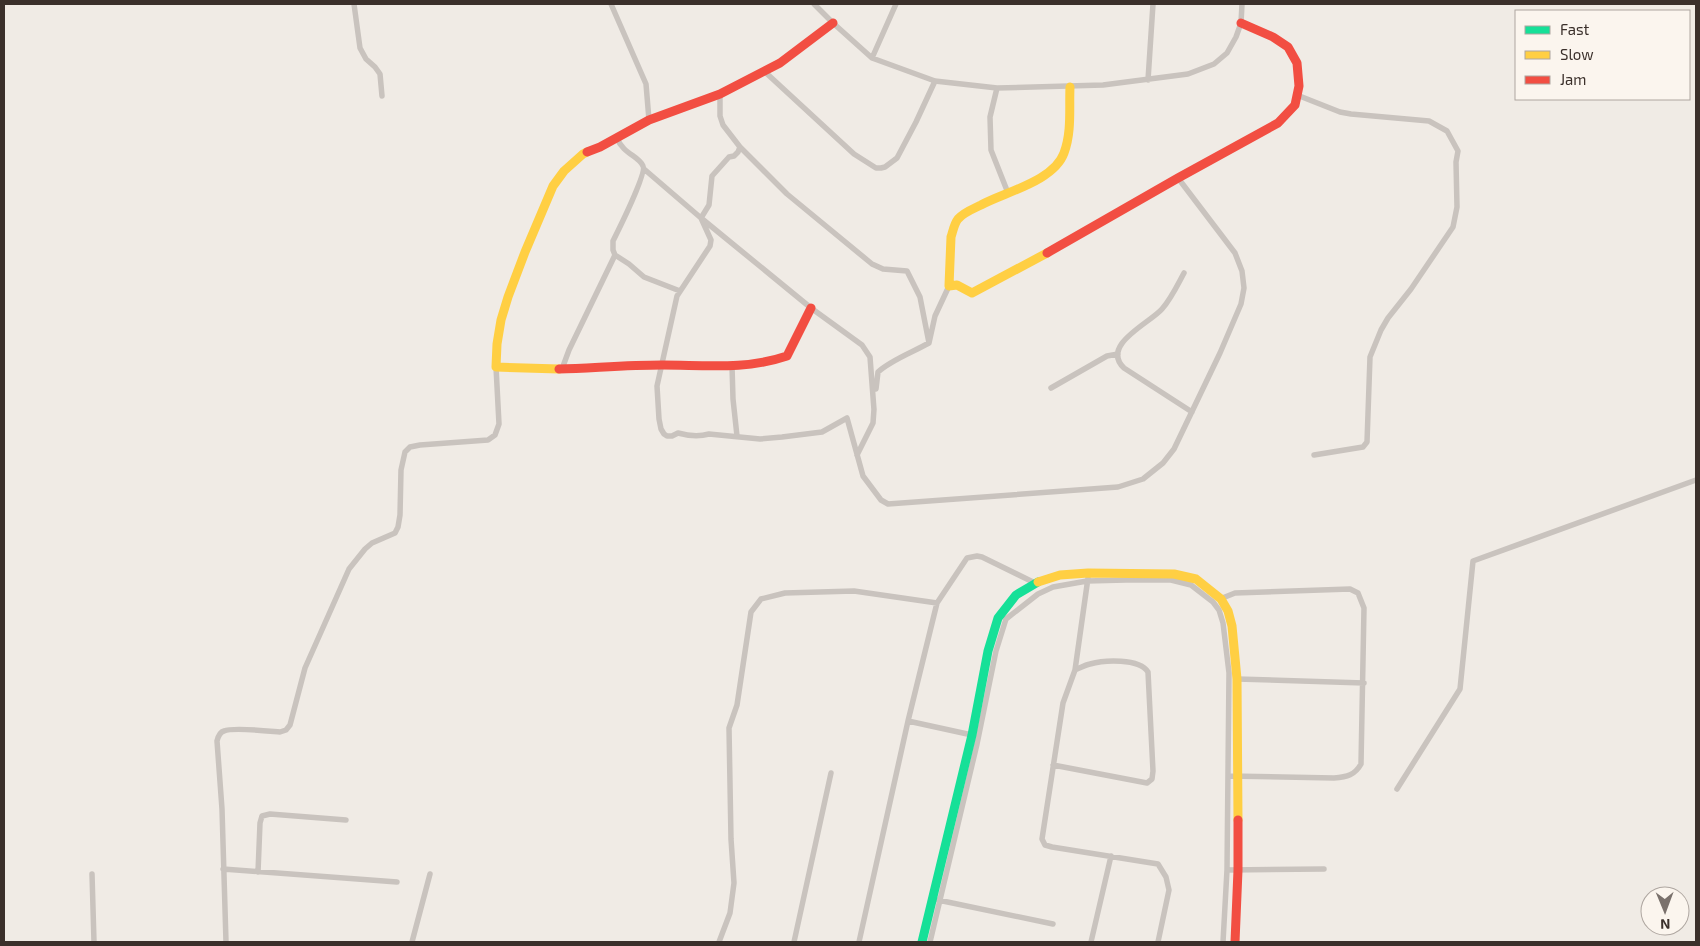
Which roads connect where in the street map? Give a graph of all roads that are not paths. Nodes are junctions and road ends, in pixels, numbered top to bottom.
1 (354, 4) edge
2 (611, 4) edge
3 (814, 4) edge
4 (896, 4) edge
5 (1153, 4) edge
6 (1242, 4) edge
7 (1241, 23) junction
8 (833, 24) junction
9 (872, 58) junction
10 (764, 71) junction
11 (1148, 80) junction
12 (935, 82) junction
13 (1070, 86) junction
14 (997, 88) junction
15 (720, 94) junction
16 (1297, 95) junction
17 (382, 96) dead end
18 (650, 120) junction
19 (617, 138) junction
20 (740, 147) junction
21 (644, 169) junction
22 (1178, 178) junction
23 (1008, 193) junction
24 (701, 218) junction
25 (615, 255) junction
26 (1184, 273) dead end
27 (949, 286) junction
28 (680, 291) junction
29 (812, 308) junction
30 (929, 343) junction
31 (1118, 354) junction
32 (662, 365) junction
33 (732, 366) junction
34 (496, 367) junction
35 (562, 369) junction
36 (1051, 388) dead end
37 (874, 410) junction
38 (1192, 412) junction
39 (847, 418) junction
40 (737, 436) junction
41 (1314, 455) dead end
42 (1696, 480) edge
43 (1088, 577) junction
44 (1035, 583) junction
45 (1217, 600) junction
46 (937, 603) junction
47 (1075, 670) junction
48 (1237, 679) junction
49 (1364, 683) junction
50 (908, 721) junction
51 (972, 735) junction
52 (1052, 766) junction
53 (831, 773) dead end
54 (1232, 776) junction
55 (1398, 789) dead end
56 (346, 820) dead end
57 (1111, 856) junction
58 (1324, 869) dead end
59 (223, 870) junction
60 (1227, 870) junction
61 (1238, 870) junction
62 (258, 872) junction
63 (92, 874) dead end
64 (430, 874) dead end
65 (397, 882) dead end
66 (936, 900) junction
67 (1053, 924) dead end
68 (94, 942) edge
69 (226, 942) edge
70 (412, 942) edge
71 (720, 942) edge
72 (794, 942) edge
73 (859, 942) edge
74 (922, 942) edge
75 (930, 942) edge
76 (1091, 942) edge
77 (1158, 942) edge
78 (1223, 942) edge
79 (1235, 942) edge

1 - 17 street
2 - 18 street
3 - 8 street
4 - 9 street
5 - 11 street
6 - 7 street
7 - 11 street
7 - 16 street
8 - 9 street
8 - 10 street
9 - 12 street
10 - 12 street
10 - 15 street
11 - 13 street
12 - 14 street
13 - 14 street
13 - 23 street
14 - 23 street
15 - 18 street
15 - 20 street
16 - 22 street
16 - 41 street
18 - 19 street
19 - 21 street
19 - 34 street
20 - 24 street
20 - 30 street
21 - 24 street
21 - 25 street
22 - 27 street
22 - 38 street
23 - 27 street
24 - 28 street
24 - 29 street
25 - 28 street
25 - 35 street
26 - 31 street
27 - 30 street
28 - 32 street
29 - 33 street
29 - 37 street
30 - 37 street
31 - 36 street
31 - 38 street
32 - 33 street
32 - 35 street
32 - 40 street
33 - 40 street
34 - 35 street
34 - 59 street
37 - 39 street
38 - 39 street
39 - 40 street
42 - 55 street
43 - 44 street
43 - 45 street
43 - 47 street
43 - 66 street
44 - 46 street
44 - 51 street
45 - 48 street
45 - 49 street
45 - 54 street
46 - 50 street
46 - 71 street
47 - 52 street
47 - 52 street
48 - 49 street
48 - 54 street
49 - 54 street
50 - 51 street
50 - 73 street
51 - 66 street
52 - 57 street
53 - 72 street
54 - 60 street
54 - 61 street
56 - 62 street
57 - 76 street
57 - 77 street
58 - 61 street
59 - 62 street
59 - 69 street
60 - 61 street
60 - 78 street
61 - 79 street
62 - 65 street
63 - 68 street
64 - 70 street
66 - 67 street
66 - 74 street
66 - 75 street

